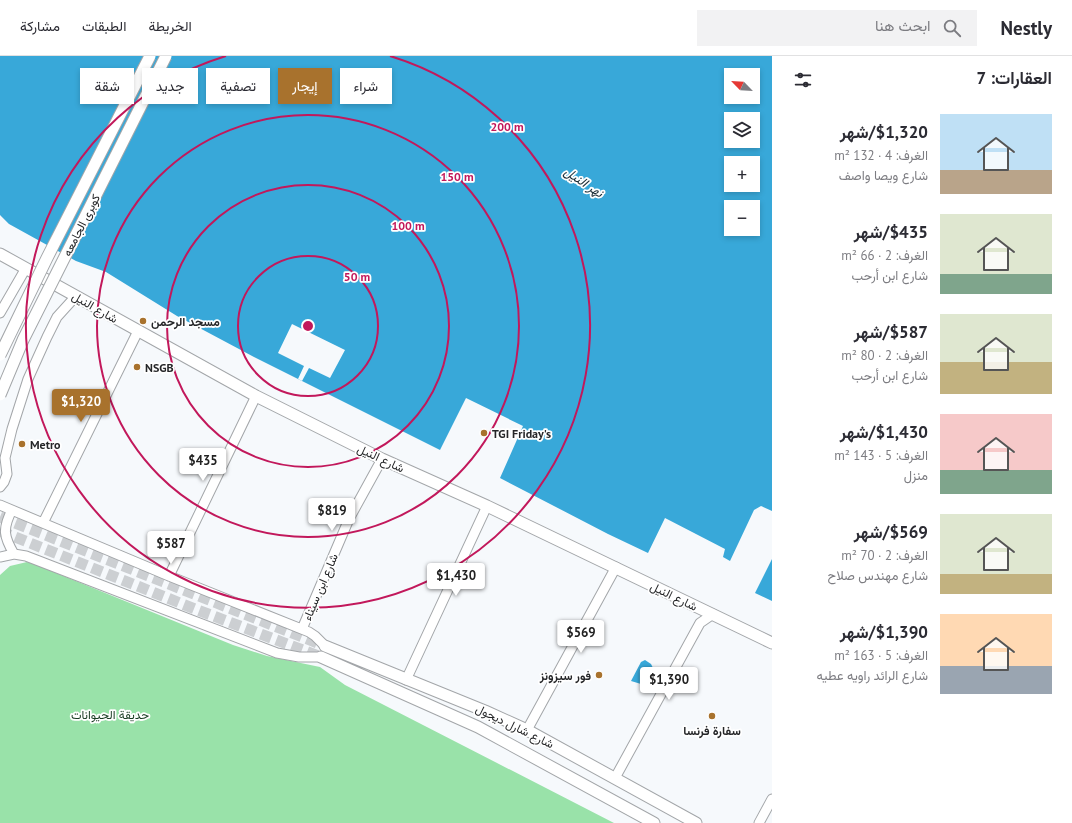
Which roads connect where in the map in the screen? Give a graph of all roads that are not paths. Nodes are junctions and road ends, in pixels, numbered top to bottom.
1 (150, 56) edge
2 (166, 56) edge
3 (0, 254) edge
4 (26, 268) junction
5 (76, 296) junction
6 (0, 314) edge
7 (138, 331) junction
8 (0, 355) edge
9 (0, 395) edge
10 (256, 396) junction
11 (382, 459) junction
12 (0, 487) edge
13 (0, 505) edge
14 (318, 505) dead end
15 (487, 506) junction
16 (12, 510) junction
17 (349, 519) junction
18 (43, 523) junction
19 (14, 554) junction
20 (0, 557) edge
21 (616, 567) junction
22 (169, 576) junction
23 (713, 614) junction
24 (302, 629) junction
25 (772, 643) edge
26 (325, 646) joint
27 (321, 657) joint
28 (406, 680) junction
29 (527, 730) junction
30 (615, 778) junction
31 (772, 799) edge
32 (654, 823) edge
33 (696, 823) edge
34 (759, 823) edge

1 - 8 main road, كوبرى الجامعه, bridge
2 - 9 main road, كوبرى الجامعه, bridge
3 - 4 main road, شارع النيل
4 - 5 main road, شارع النيل
4 - 6 street
5 - 7 main road, شارع النيل
5 - 12 street
7 - 10 main road, شارع النيل
7 - 18 street
10 - 11 main road, شارع النيل
10 - 22 street
11 - 15 main road, شارع النيل
11 - 17 street, شارع ابن سيناء
13 - 16 street
14 - 17 street
15 - 21 main road, شارع النيل
15 - 28 street
16 - 18 street
16 - 19 street
17 - 24 street, شارع ابن سيناء
18 - 22 street
19 - 20 street
19 - 27 street
21 - 23 main road, شارع النيل
21 - 29 street
22 - 24 street
23 - 25 main road, شارع النيل
23 - 30 street
24 - 26 street
26 - 28 main road, شارع شارل ديجول
27 - 32 main road, شارع شارل ديجول
28 - 29 main road, شارع شارل ديجول
29 - 30 main road, شارع شارل ديجول
30 - 33 main road, شارع شارل ديجول
31 - 34 street

